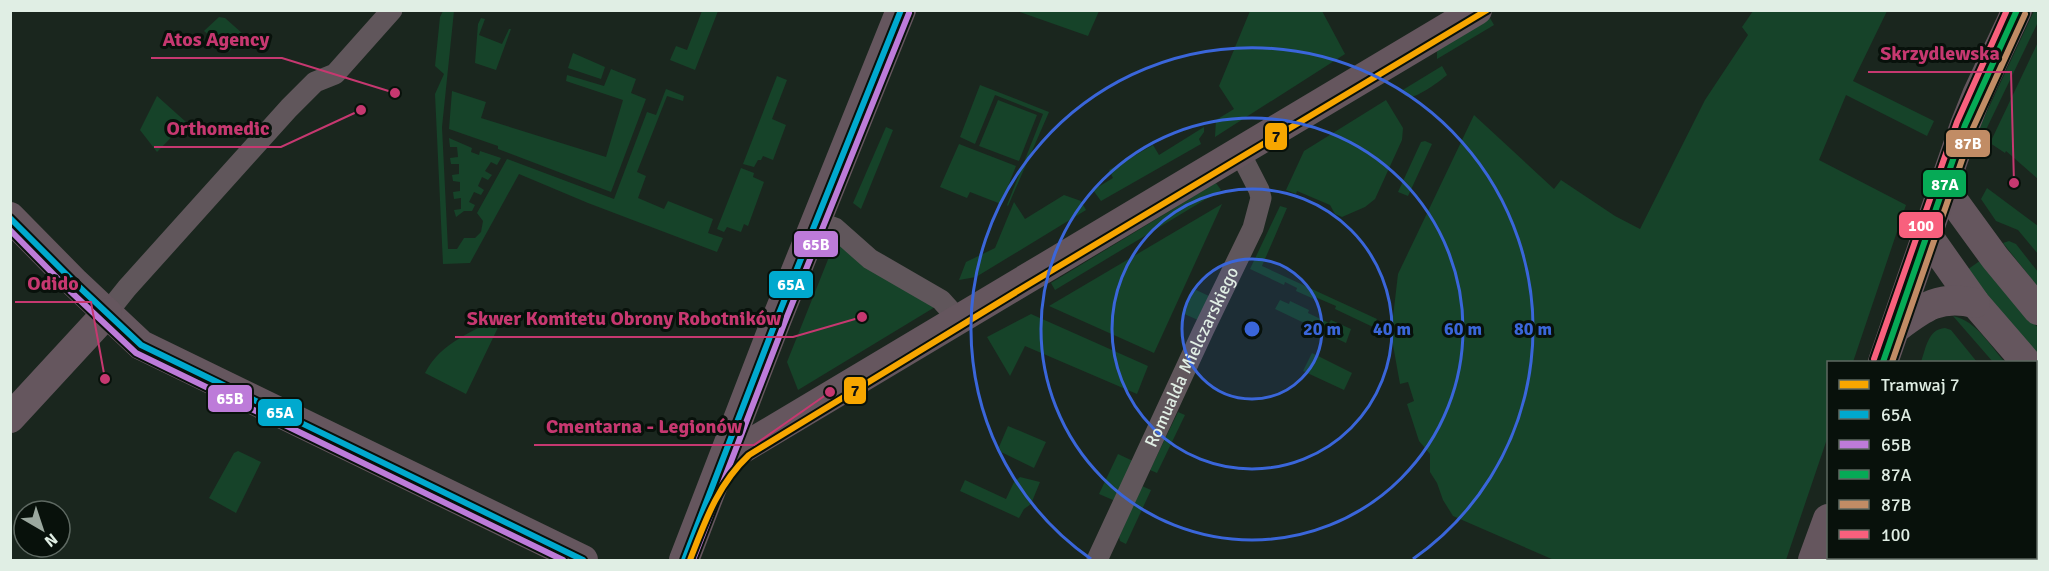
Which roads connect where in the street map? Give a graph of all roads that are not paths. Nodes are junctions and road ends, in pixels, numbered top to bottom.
1 (392, 10) edge
2 (901, 10) edge
3 (1477, 10) edge
4 (2017, 10) edge
5 (1240, 153) junction
6 (1944, 188) junction
7 (10, 217) edge
8 (816, 221) junction
9 (1928, 235) junction
10 (1975, 303) junction
11 (2038, 310) edge
12 (107, 313) junction
13 (959, 320) junction
14 (1896, 328) junction
15 (1884, 361) edge
16 (2024, 361) edge
17 (10, 418) edge
18 (728, 448) junction
19 (1827, 522) edge
20 (584, 561) edge
21 (684, 561) edge
22 (1096, 561) edge
23 (1813, 561) edge

1 - 12 street
2 - 8 street
3 - 5 street
4 - 6 street
5 - 13 street
5 - 22 street, Romualda Mielczarskiego
6 - 9 street
6 - 11 street
7 - 12 street
8 - 13 street
8 - 18 street
9 - 10 street
9 - 14 street
10 - 14 street
10 - 16 street
12 - 17 street
12 - 20 street
13 - 18 street
14 - 15 street
18 - 21 street
19 - 23 street

